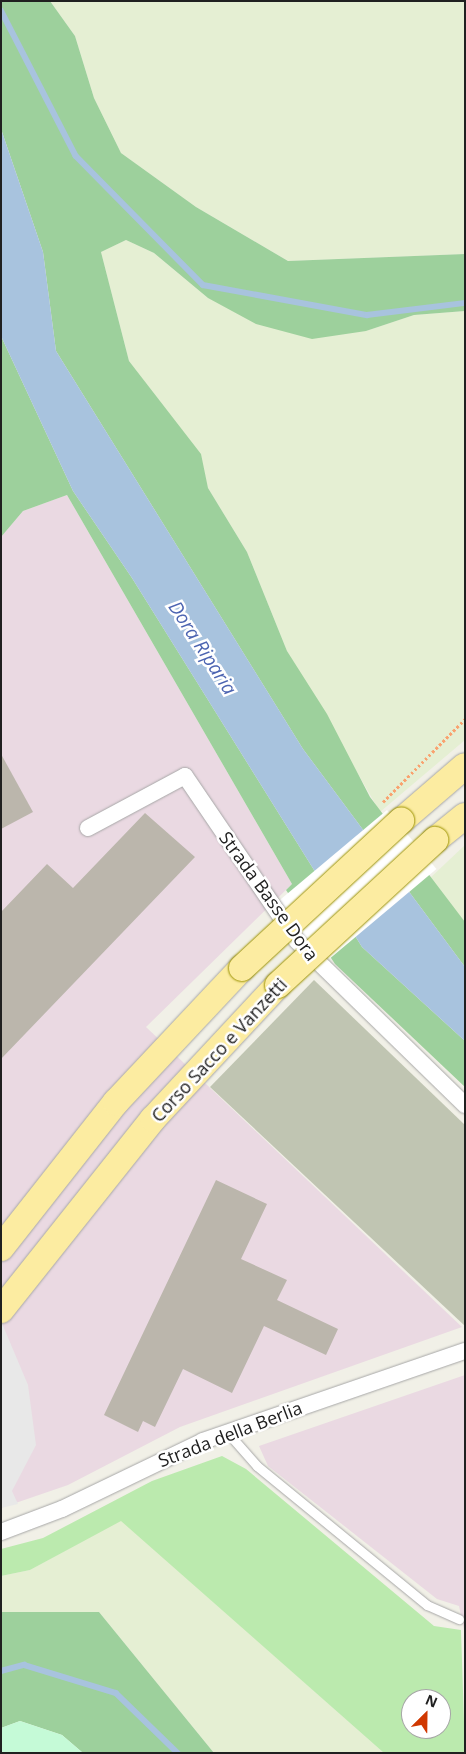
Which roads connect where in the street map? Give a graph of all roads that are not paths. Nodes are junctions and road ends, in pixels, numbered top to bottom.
1 (465, 766) edge
2 (465, 816) edge
3 (88, 828) dead end
4 (465, 1105) edge
5 (1, 1248) edge
6 (1, 1310) edge
7 (465, 1351) edge
8 (228, 1433) junction
9 (1, 1532) edge
10 (459, 1619) dead end

1 - 5 main road, bridge
2 - 6 main road, Corso Sacco e Vanzetti, bridge
3 - 4 street, Strada Basse Dora
7 - 8 street, Strada della Berlia
8 - 9 street, Strada della Berlia
8 - 10 lane

